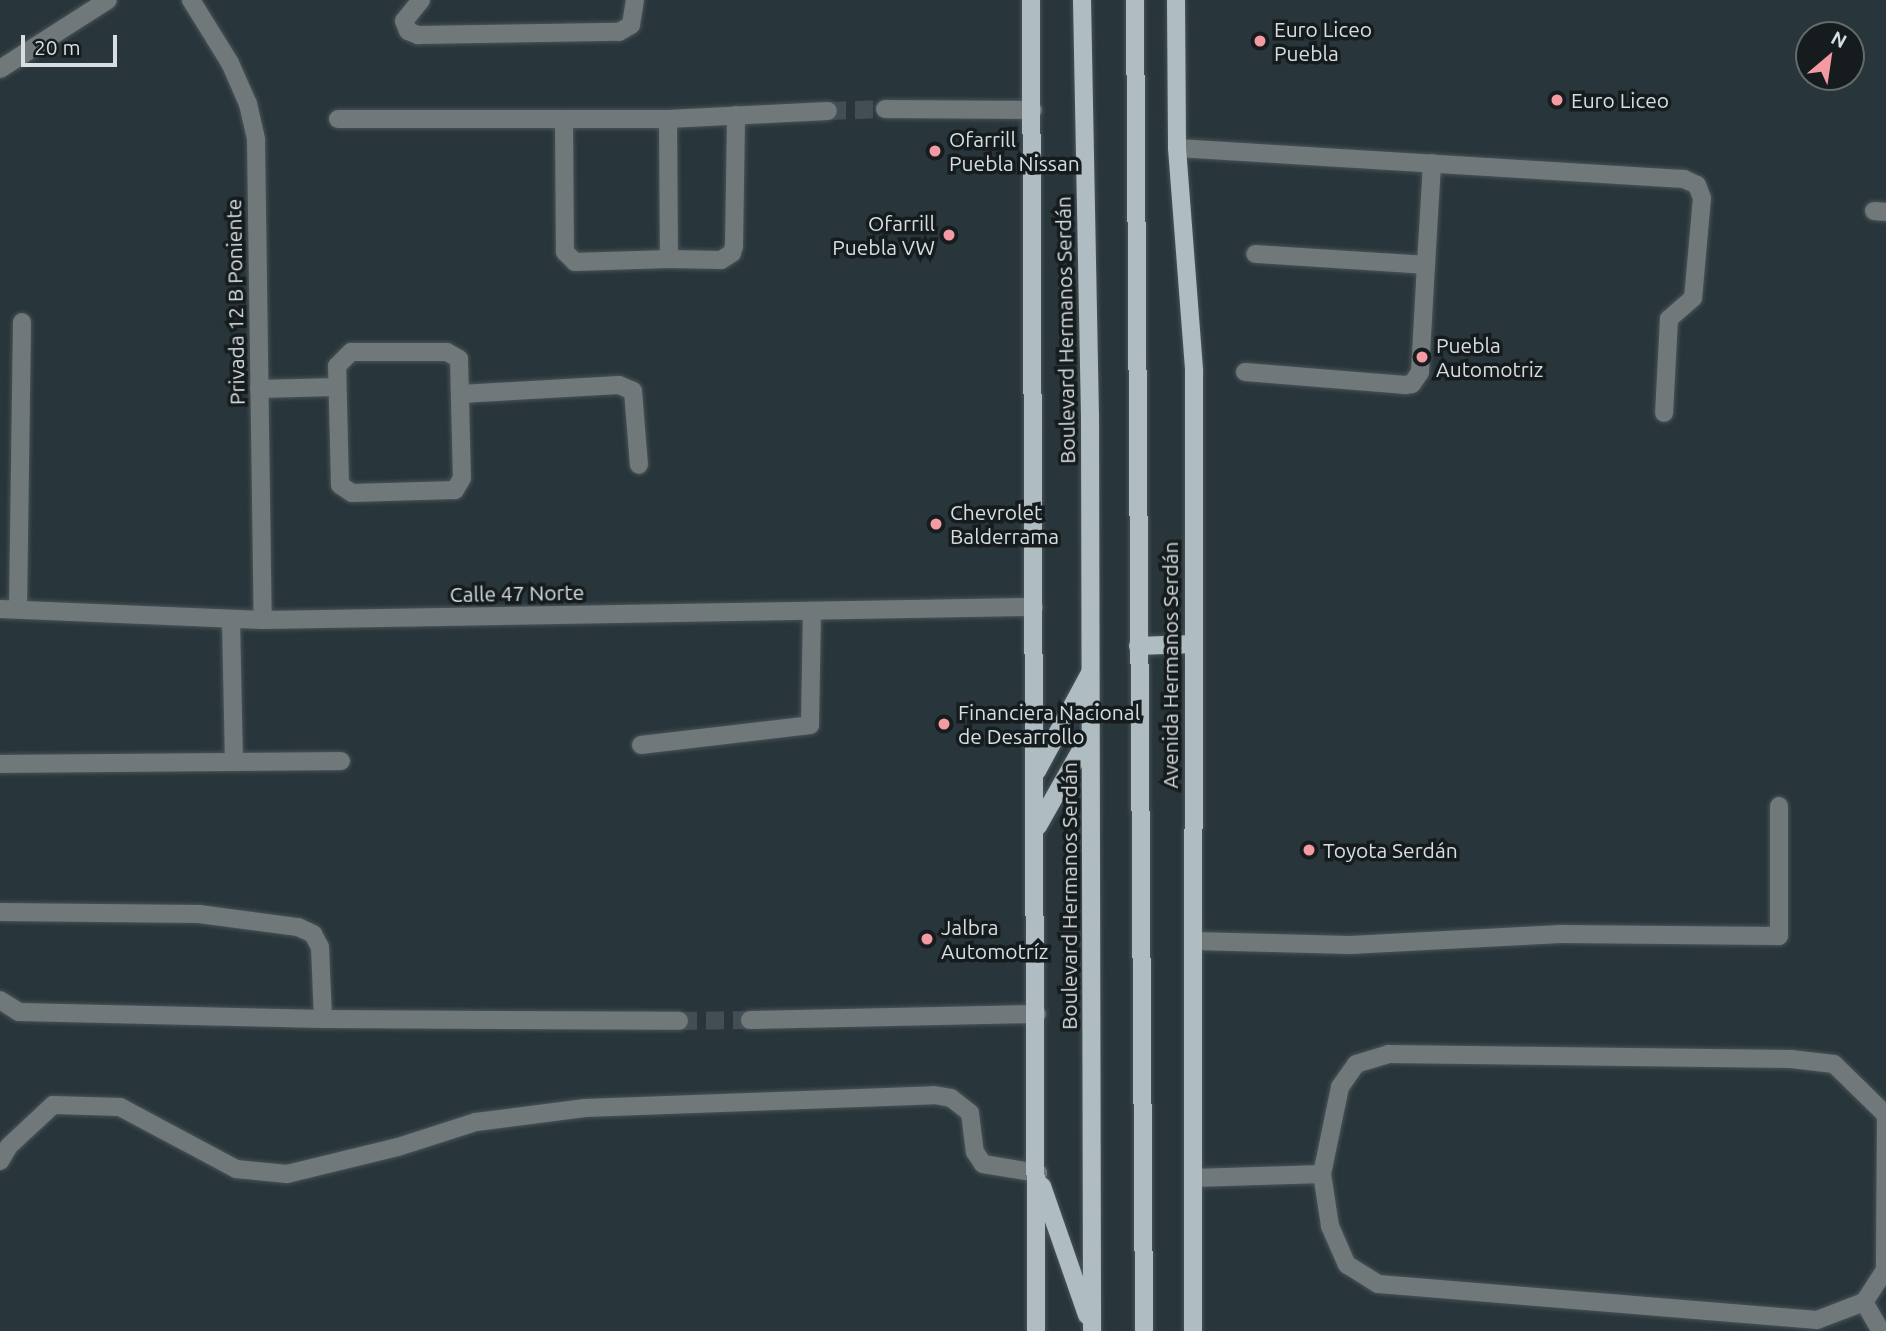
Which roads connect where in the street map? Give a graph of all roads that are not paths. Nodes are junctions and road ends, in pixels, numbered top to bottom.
1 (108, 0) edge
2 (191, 0) edge
3 (421, 0) edge
4 (635, 0) edge
5 (1031, 0) edge
6 (1083, 0) edge
7 (1135, 0) edge
8 (1176, 0) edge
9 (0, 69) edge
10 (885, 109) tunnel mouth
11 (1033, 110) junction
12 (828, 111) tunnel mouth
13 (736, 115) junction
14 (338, 119) dead end
15 (668, 119) junction
16 (564, 120) junction
17 (1177, 148) junction
18 (1432, 163) junction
19 (1255, 254) dead end
20 (669, 259) junction
21 (1426, 265) junction
22 (22, 322) dead end
23 (1245, 372) dead end
24 (337, 387) junction
25 (259, 389) junction
26 (461, 394) junction
27 (1664, 413) dead end
28 (639, 465) dead end
29 (1034, 607) junction
30 (9, 609) edge
31 (812, 611) junction
32 (231, 620) junction
33 (262, 620) junction
34 (1193, 643) junction
35 (1138, 646) junction
36 (1091, 670) junction
37 (1092, 732) junction
38 (641, 745) dead end
39 (234, 759) junction
40 (341, 761) dead end
41 (0, 764) edge
42 (1036, 773) junction
43 (1779, 806) dead end
44 (1037, 827) junction
45 (0, 912) edge
46 (1194, 941) junction
47 (0, 1000) edge
48 (1037, 1014) junction
49 (323, 1019) junction
50 (750, 1020) tunnel mouth
51 (679, 1021) tunnel mouth
52 (0, 1161) edge
53 (1038, 1173) junction
54 (1322, 1174) junction
55 (1194, 1178) junction
56 (1864, 1302) junction
57 (1037, 1331) edge
58 (1092, 1331) edge
59 (1144, 1331) edge
60 (1193, 1331) edge
61 (1881, 1331) edge

1 - 9 street
2 - 25 street, Privada 12 B Poniente
3 - 4 street
5 - 11 main road
6 - 36 main road, Boulevard Hermanos Serdán
7 - 35 main road
8 - 17 main road, Avenida Hermanos Serdán
10 - 11 street
11 - 29 main road
12 - 13 street
13 - 15 street
13 - 20 street
14 - 16 street
15 - 16 street
15 - 20 street
16 - 20 street
17 - 18 street
17 - 34 main road, Avenida Hermanos Serdán
18 - 21 street
18 - 27 street
19 - 21 street
21 - 23 street
22 - 30 street
24 - 25 street
24 - 26 street
24 - 26 street
25 - 33 street, Privada 12 B Poniente
26 - 28 street
29 - 31 street, Calle 47 Norte
29 - 42 main road
30 - 32 street, Calle 47 Norte
31 - 33 street, Calle 47 Norte
31 - 38 street
32 - 33 street, Calle 47 Norte
32 - 39 street
34 - 35 main road
34 - 46 main road, Avenida Hermanos Serdán
35 - 59 main road
36 - 37 main road, Boulevard Hermanos Serdán
36 - 42 main road
37 - 44 main road
37 - 58 main road, Boulevard Hermanos Serdán
39 - 40 street
39 - 41 street
42 - 44 main road
43 - 46 street
44 - 48 main road
45 - 49 street
46 - 55 main road, Avenida Hermanos Serdán
47 - 49 street
48 - 50 street
48 - 53 main road
49 - 51 street
52 - 53 street
53 - 57 main road
53 - 58 main road
54 - 55 street
54 - 56 street
54 - 56 street
55 - 60 main road, Avenida Hermanos Serdán
56 - 61 street

